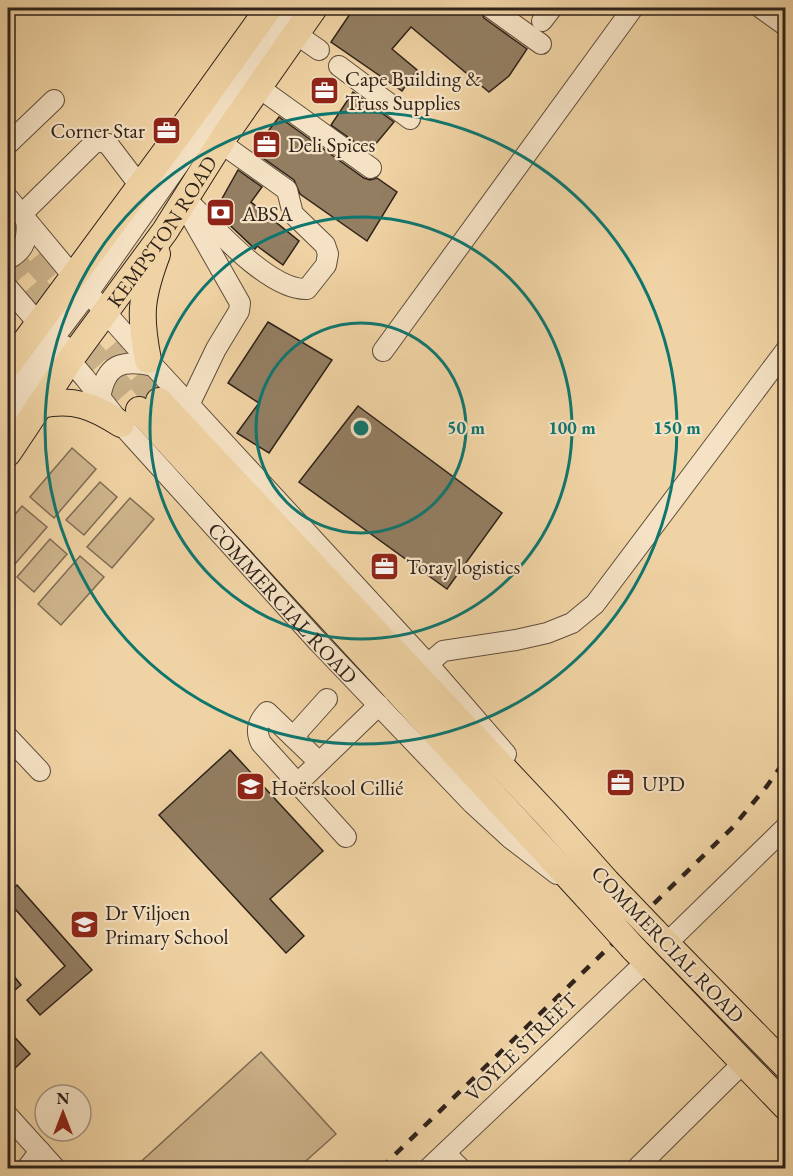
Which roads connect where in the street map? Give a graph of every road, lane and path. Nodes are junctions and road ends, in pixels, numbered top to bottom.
1 (269, 8) edge
2 (289, 8) edge
3 (302, 8) edge
4 (314, 8) edge
5 (491, 8) edge
6 (633, 8) edge
7 (761, 8) edge
8 (786, 26) edge
9 (296, 34) junction
10 (541, 44) dead end
11 (319, 50) dead end
12 (339, 66) dead end
13 (258, 87) junction
14 (54, 100) dead end
15 (410, 119) dead end
16 (221, 143) junction
17 (8, 144) edge
18 (371, 168) dead end
19 (140, 186) junction
20 (8, 198) edge
21 (185, 201) junction
22 (24, 216) junction
23 (165, 231) junction
24 (8, 259) edge
25 (8, 288) edge
26 (91, 297) junction
27 (55, 343) junction
28 (786, 350) edge
29 (383, 351) dead end
30 (151, 363) junction
31 (8, 365) edge
32 (8, 398) edge
33 (100, 399) junction
34 (40, 405) junction
35 (189, 405) junction
36 (140, 412) junction
37 (8, 425) edge
38 (8, 453) edge
39 (428, 664) junction
40 (327, 699) dead end
41 (379, 705) junction
42 (8, 737) edge
43 (293, 737) junction
44 (319, 762) junction
45 (40, 771) dead end
46 (298, 783) junction
47 (552, 820) junction
48 (346, 837) dead end
49 (782, 838) edge
50 (592, 891) junction
51 (660, 937) junction
52 (640, 955) junction
53 (743, 1063) junction
54 (786, 1066) edge
55 (786, 1107) edge
56 (8, 1116) edge
57 (40, 1151) junction
58 (445, 1153) junction
59 (27, 1168) edge
60 (55, 1168) edge
61 (429, 1168) edge
62 (460, 1168) edge
63 (637, 1168) edge

1 - 19 main road, KEMPSTON ROAD
2 - 26 street
3 - 26 street
4 - 9 main road, KEMPSTON ROAD
5 - 10 street
6 - 29 street
7 - 8 street
9 - 11 street
9 - 13 main road, KEMPSTON ROAD
12 - 15 street
13 - 16 main road, KEMPSTON ROAD
13 - 18 street
14 - 17 street
16 - 21 main road, KEMPSTON ROAD
16 - 21 street
19 - 22 street
19 - 26 main road, KEMPSTON ROAD
20 - 22 street, COMMERCIAL ROAD
21 - 23 main road, KEMPSTON ROAD
21 - 35 street
22 - 24 street
22 - 26 street, COMMERCIAL ROAD
23 - 26 main road, KEMPSTON ROAD
23 - 30 main road
25 - 27 street, COMMERCIAL ROAD
26 - 27 main road, KEMPSTON ROAD
26 - 27 main road, KEMPSTON ROAD
26 - 30 street, COMMERCIAL ROAD
27 - 31 main road, KEMPSTON ROAD
27 - 32 street
27 - 33 street, COMMERCIAL ROAD
27 - 34 main road, KEMPSTON ROAD
27 - 37 street
28 - 39 street
30 - 33 street
30 - 35 street, COMMERCIAL ROAD
33 - 36 street, COMMERCIAL ROAD
34 - 36 main road
34 - 38 main road, KEMPSTON ROAD
35 - 39 street, COMMERCIAL ROAD
36 - 41 street, COMMERCIAL ROAD
36 - 47 main road, COMMERCIAL ROAD
36 - 50 main road, COMMERCIAL ROAD
39 - 47 street, COMMERCIAL ROAD
40 - 43 street
41 - 44 street
41 - 50 street, COMMERCIAL ROAD
42 - 45 street
43 - 44 street
43 - 46 street
44 - 46 street
46 - 48 street
47 - 50 main road, COMMERCIAL ROAD
49 - 51 street
50 - 51 main road, COMMERCIAL ROAD, bridge
50 - 52 main road, COMMERCIAL ROAD, bridge
51 - 54 main road, COMMERCIAL ROAD
52 - 53 main road, COMMERCIAL ROAD
52 - 58 street, VOYLE STREET
53 - 55 main road, COMMERCIAL ROAD
53 - 63 street
56 - 57 street
57 - 59 street
57 - 60 street
58 - 61 street, VOYLE STREET
58 - 62 street

